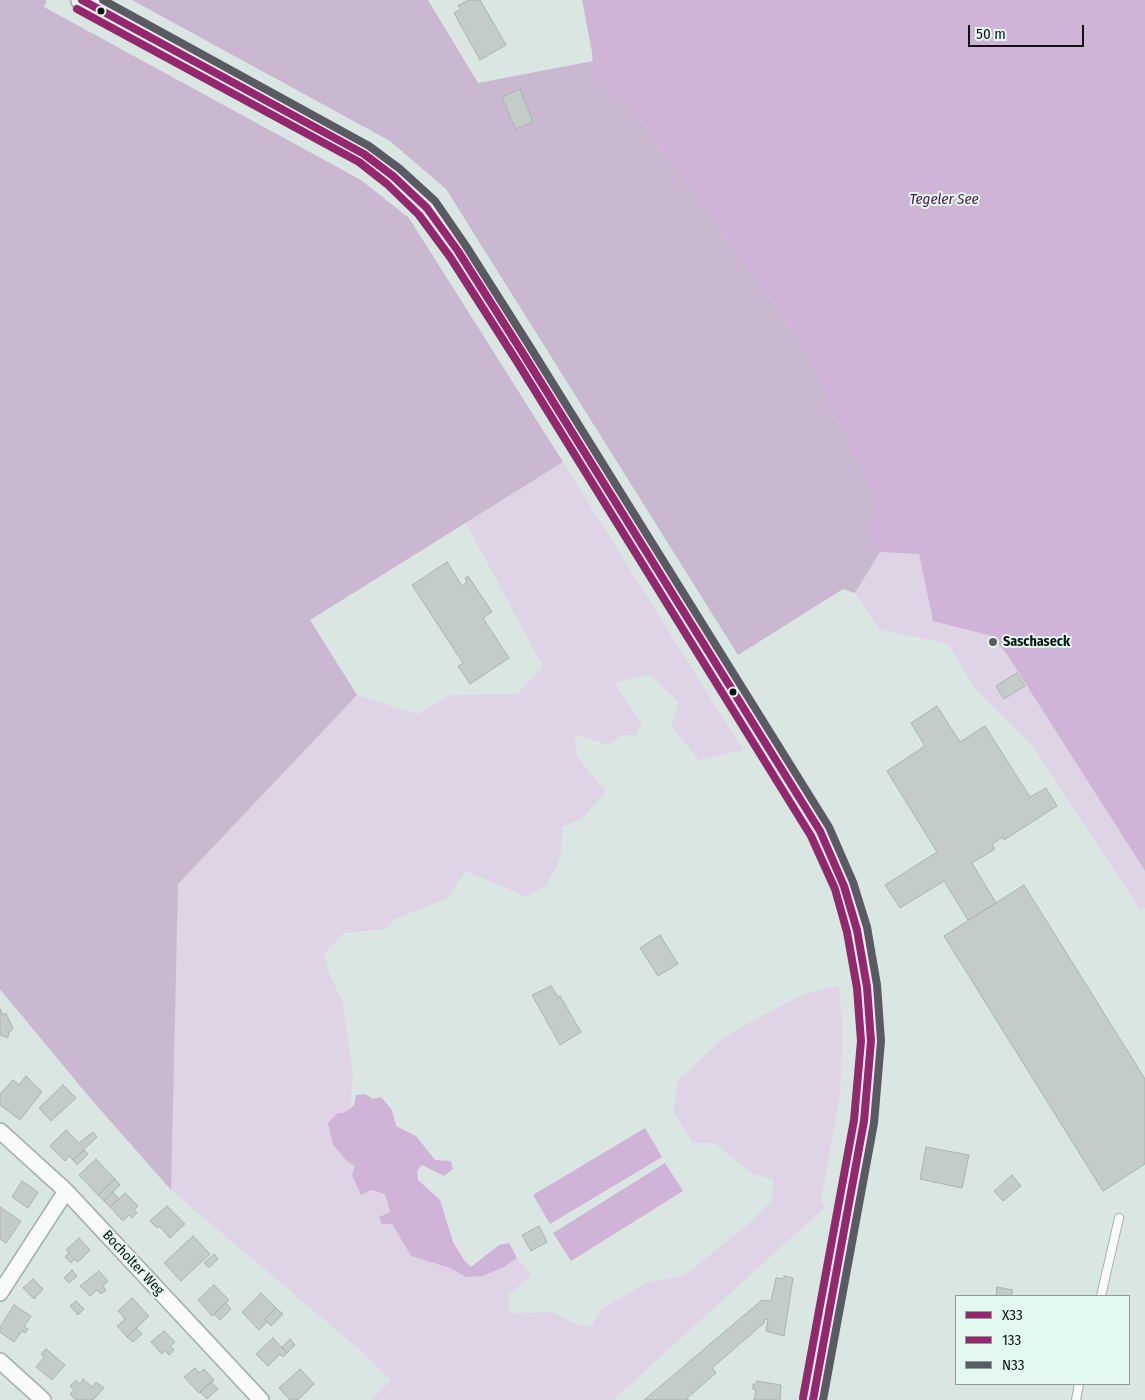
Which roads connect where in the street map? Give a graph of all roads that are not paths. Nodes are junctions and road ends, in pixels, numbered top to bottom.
1 (82, 0) edge
2 (0, 1132) edge
3 (66, 1191) junction
4 (1120, 1218) dead end
5 (0, 1293) edge
6 (1101, 1295) edge
7 (0, 1361) edge
8 (1080, 1385) edge
9 (44, 1400) edge
10 (261, 1400) edge
11 (813, 1400) edge
12 (1076, 1400) edge

1 - 11 main road
2 - 3 street, Bocholter Weg
3 - 5 street
3 - 10 street, Bocholter Weg
4 - 6 lane
7 - 9 street
8 - 12 lane

